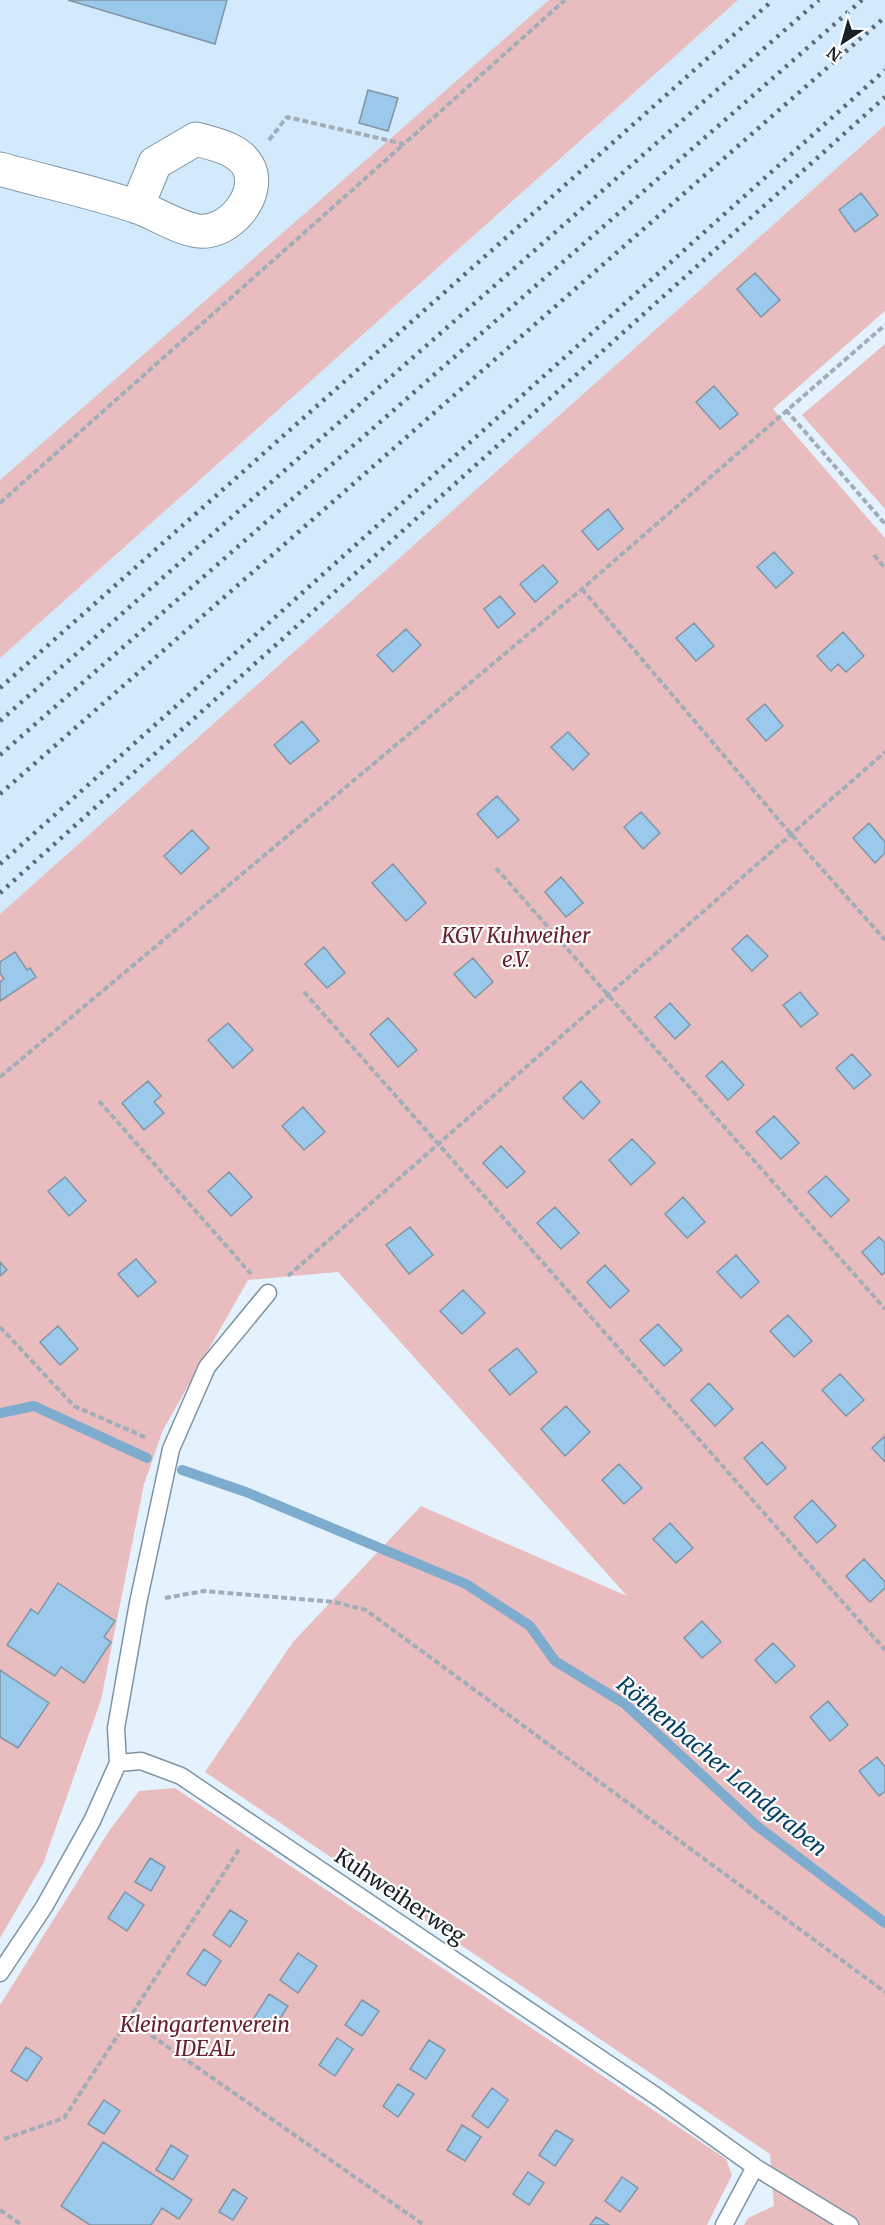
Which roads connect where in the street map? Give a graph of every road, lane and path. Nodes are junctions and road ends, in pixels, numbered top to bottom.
1 (566, 0) edge
2 (404, 144) junction
3 (248, 166) junction
4 (0, 169) edge
5 (138, 207) junction
6 (885, 325) edge
7 (786, 410) junction
8 (0, 504) edge
9 (885, 524) edge
10 (874, 555) dead end
11 (885, 568) edge
12 (582, 589) junction
13 (885, 752) edge
14 (790, 833) junction
15 (496, 868) dead end
16 (885, 940) edge
17 (304, 992) dead end
18 (610, 996) junction
19 (0, 1077) edge
20 (99, 1101) dead end
21 (439, 1143) junction
22 (268, 1293) junction
23 (885, 1309) edge
24 (0, 1327) edge
25 (171, 1449) junction
26 (138, 1603) junction
27 (885, 1650) edge
28 (117, 1763) junction
29 (251, 1852) dead end
30 (0, 1973) edge
31 (885, 1992) edge
32 (128, 2020) junction
33 (4, 2139) dead end
34 (754, 2167) junction
35 (0, 2210) edge
36 (22, 2225) edge
37 (424, 2225) edge
38 (724, 2225) edge
39 (850, 2225) edge

1 - 2 path
2 - 3 path
2 - 8 path
3 - 5 street
3 - 5 street
4 - 5 street
6 - 7 path
7 - 9 path
7 - 12 path
10 - 11 path
12 - 14 path
12 - 19 path
13 - 14 path
14 - 16 path
14 - 18 path
15 - 18 path
17 - 21 path
18 - 21 path
18 - 23 path
20 - 22 path
21 - 22 path
21 - 27 path
22 - 25 lane
24 - 25 path
25 - 26 lane
26 - 28 lane
26 - 31 path
28 - 30 lane
28 - 34 lane, Kuhweiherweg
29 - 32 path
32 - 33 path
32 - 37 path
34 - 38 lane
34 - 39 lane, Kuhweiherweg
35 - 36 path

